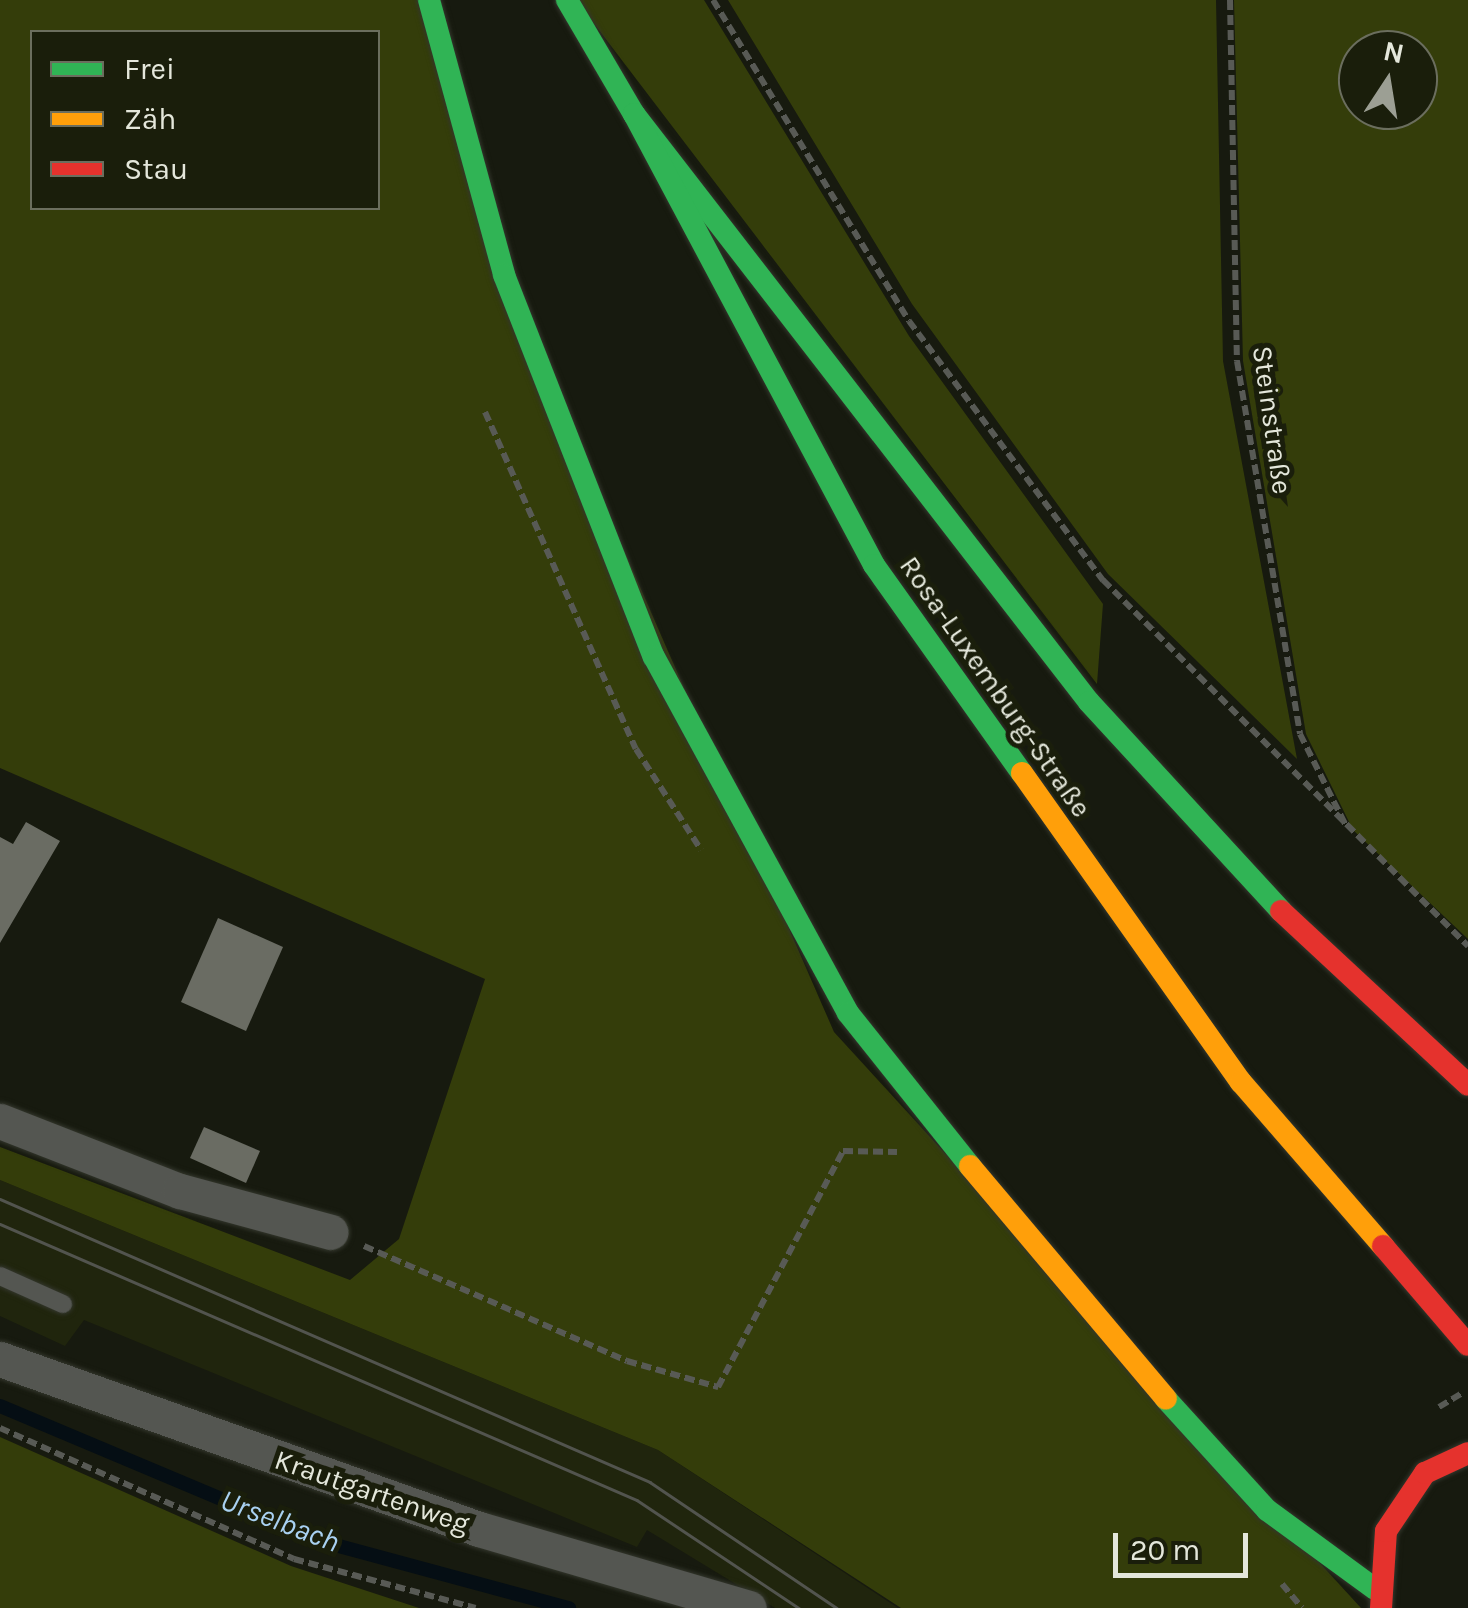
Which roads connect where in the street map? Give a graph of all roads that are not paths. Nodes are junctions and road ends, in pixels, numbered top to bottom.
1 (429, 0) edge
2 (567, 0) edge
3 (634, 114) junction
4 (1468, 1085) edge
5 (0, 1122) edge
6 (331, 1232) road end
7 (0, 1276) edge
8 (63, 1304) dead end
9 (1466, 1343) edge
10 (0, 1360) edge
11 (1468, 1453) edge
12 (1378, 1599) edge
13 (749, 1608) edge

1 - 12 main road
2 - 3 main road, Rosa-Luxemburg-Straße
3 - 4 main road
3 - 9 main road, Rosa-Luxemburg-Straße
5 - 6 street
7 - 8 lane
10 - 13 street, Krautgartenweg
11 - 12 main road

